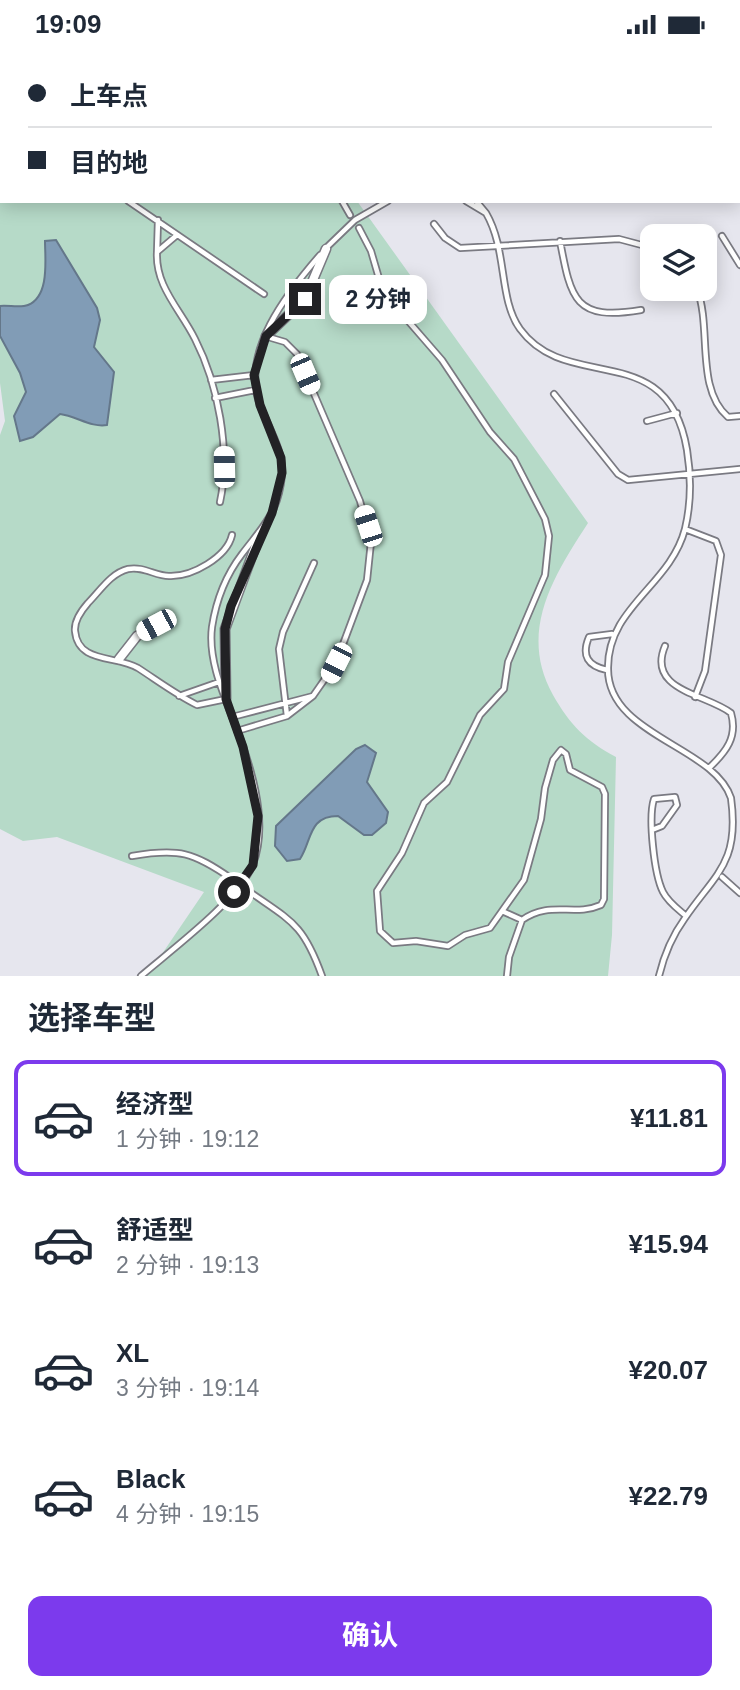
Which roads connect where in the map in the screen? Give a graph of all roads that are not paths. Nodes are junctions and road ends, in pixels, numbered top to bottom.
1 (131, 203) edge
2 (343, 203) edge
3 (385, 203) edge
4 (469, 203) edge
5 (478, 203) edge
6 (485, 213) junction
7 (350, 215) dead end
8 (158, 220) junction
9 (433, 225) dead end
10 (359, 228) dead end
11 (177, 235) junction
12 (722, 236) dead end
13 (561, 241) junction
14 (640, 245) edge
15 (500, 246) junction
16 (326, 249) junction
17 (156, 252) junction
18 (740, 265) edge
19 (264, 294) dead end
20 (702, 301) edge
21 (641, 310) dead end
22 (266, 336) junction
23 (254, 375) junction
24 (211, 380) junction
25 (255, 390) junction
26 (554, 394) dead end
27 (215, 398) junction
28 (677, 413) junction
29 (740, 416) edge
30 (648, 421) dead end
31 (740, 469) edge
32 (690, 473) junction
33 (220, 502) dead end
34 (685, 529) junction
35 (260, 534) junction
36 (232, 535) dead end
37 (314, 563) dead end
38 (156, 625) dead end
39 (612, 634) junction
40 (665, 646) dead end
41 (119, 659) junction
42 (607, 670) junction
43 (219, 682) junction
44 (179, 696) junction
45 (313, 696) junction
46 (695, 697) junction
47 (226, 699) junction
48 (287, 701) junction
49 (287, 716) junction
50 (232, 717) junction
51 (237, 731) junction
52 (709, 768) junction
53 (652, 830) junction
54 (132, 856) dead end
55 (722, 877) junction
56 (232, 879) dead end
57 (247, 890) dead end
58 (740, 893) edge
59 (502, 911) junction
60 (686, 916) junction
61 (522, 920) junction
62 (141, 976) edge
63 (321, 976) edge
64 (507, 976) edge
65 (659, 976) edge

1 - 8 lane
2 - 7 lane
3 - 16 lane
4 - 6 lane
5 - 6 lane
6 - 15 lane
8 - 11 lane
8 - 17 lane
9 - 15 lane
10 - 59 lane
11 - 17 lane
11 - 19 lane
12 - 18 lane
13 - 14 lane
13 - 15 lane
13 - 21 lane
15 - 28 lane
16 - 22 lane
16 - 22 street
17 - 24 lane
20 - 29 lane
22 - 23 lane
22 - 45 lane
23 - 24 lane
23 - 25 lane
24 - 27 lane
25 - 27 lane
25 - 35 lane
26 - 32 lane
27 - 33 lane
28 - 30 lane
28 - 32 lane
31 - 32 lane
32 - 34 lane
34 - 39 lane
34 - 46 lane
35 - 43 lane
35 - 47 street
36 - 41 lane
37 - 48 lane
38 - 41 street
39 - 42 lane
39 - 42 lane
40 - 46 lane
41 - 44 lane
42 - 52 lane
43 - 44 lane
43 - 47 lane
44 - 47 lane
45 - 48 lane
45 - 49 lane
46 - 52 lane
47 - 50 lane
48 - 49 lane
48 - 50 lane
49 - 51 lane
50 - 51 lane
51 - 62 lane
52 - 55 lane
53 - 53 lane
53 - 60 lane
54 - 56 lane
55 - 58 lane
55 - 60 lane
57 - 63 lane
59 - 61 lane
59 - 61 lane
60 - 65 lane
61 - 64 lane

